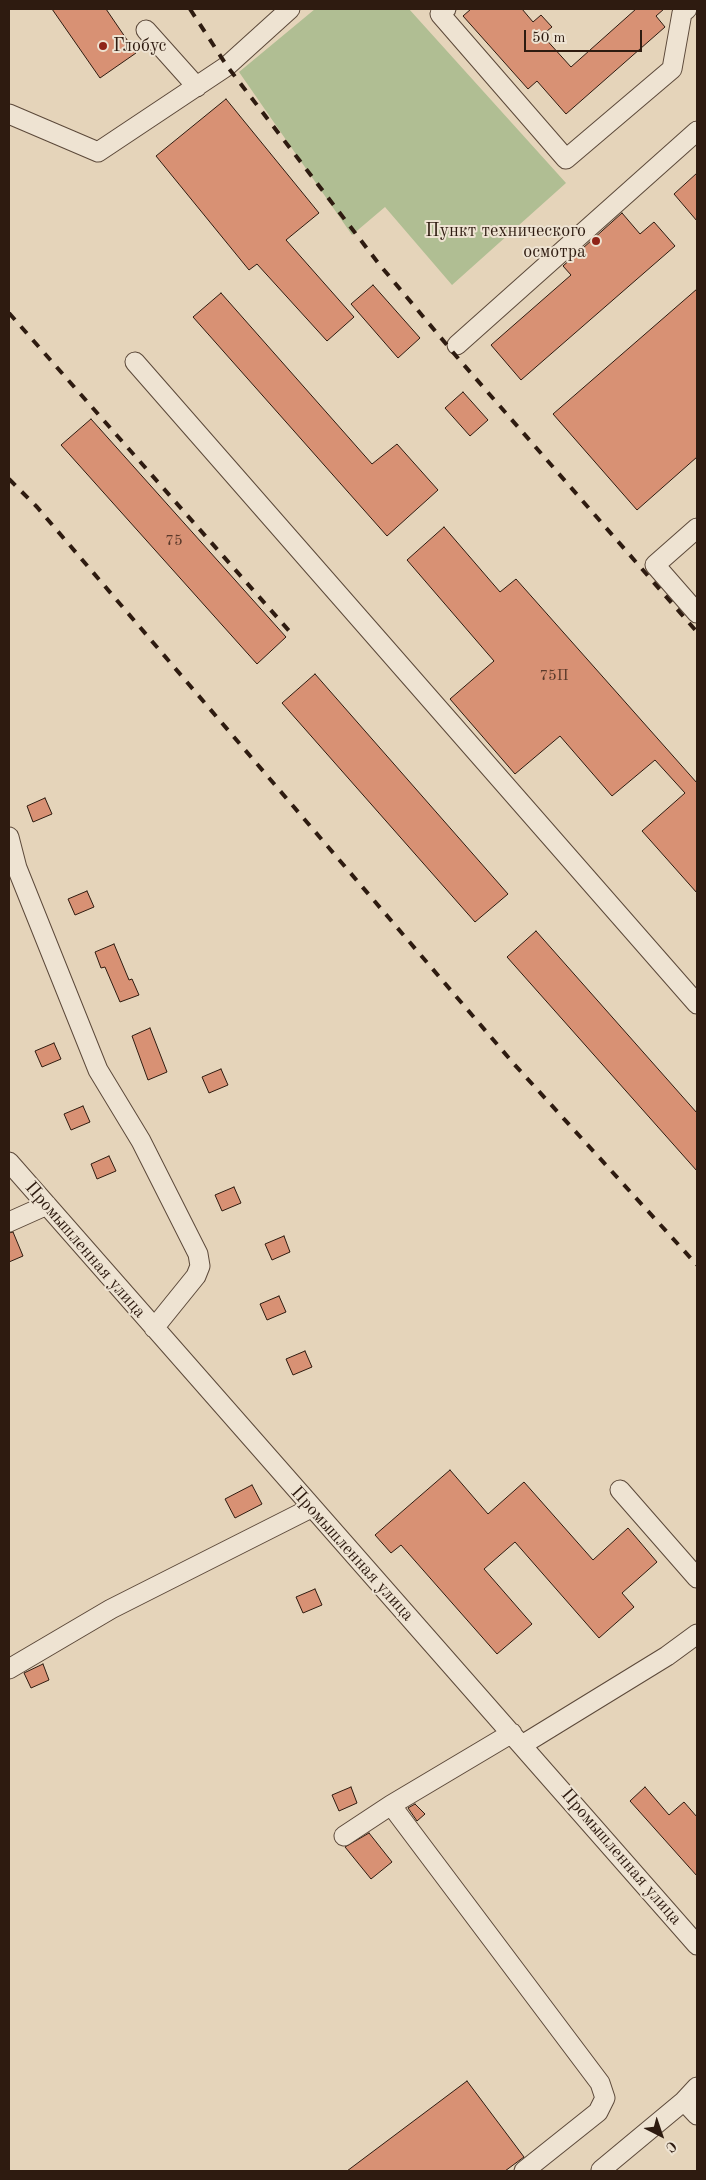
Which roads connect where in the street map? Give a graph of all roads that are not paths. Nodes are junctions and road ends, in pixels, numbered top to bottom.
1 (290, 9) edge
2 (446, 9) edge
3 (687, 9) edge
4 (146, 30) dead end
5 (197, 87) junction
6 (9, 114) edge
7 (697, 131) edge
8 (456, 345) dead end
9 (135, 362) dead end
10 (697, 528) edge
11 (697, 613) edge
12 (9, 837) edge
13 (697, 1004) edge
14 (9, 1162) edge
15 (47, 1205) junction
16 (9, 1222) edge
17 (154, 1328) junction
18 (620, 1490) dead end
19 (311, 1508) junction
20 (697, 1578) edge
21 (697, 1634) edge
22 (9, 1669) edge
23 (517, 1739) junction
24 (391, 1806) junction
25 (344, 1836) dead end
26 (697, 1945) edge
27 (691, 2094) edge
28 (697, 2115) edge
29 (601, 2170) edge
30 (524, 2171) edge

1 - 5 street
2 - 3 street
4 - 5 street
5 - 6 street
7 - 8 street
9 - 13 street
10 - 11 street
12 - 17 street
14 - 15 street, Промышленная улица
15 - 16 street
15 - 17 street, Промышленная улица
17 - 19 street, Промышленная улица
18 - 20 street
19 - 22 street
19 - 23 street, Промышленная улица
21 - 23 street
23 - 24 street
23 - 26 street, Промышленная улица
24 - 25 street
24 - 30 street
27 - 28 street
27 - 29 street

